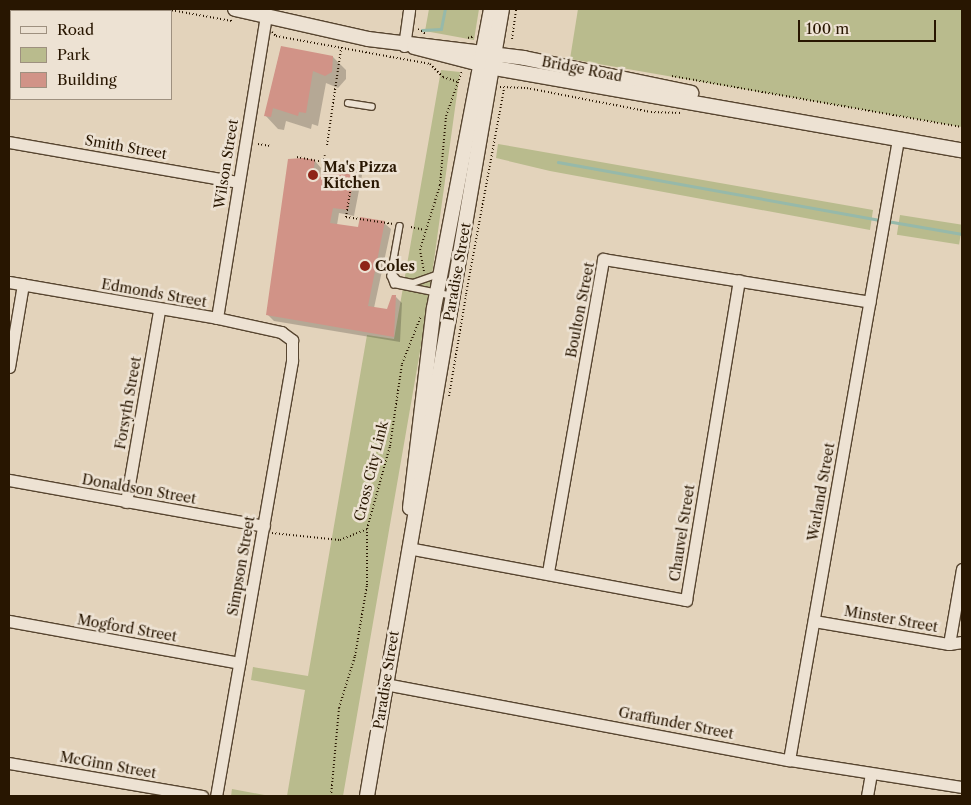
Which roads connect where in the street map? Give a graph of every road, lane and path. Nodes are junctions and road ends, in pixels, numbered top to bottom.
1 (165, 9) edge
2 (409, 9) edge
3 (491, 9) edge
4 (502, 9) edge
5 (516, 9) edge
6 (266, 14) junction
7 (237, 15) edge
8 (273, 32) dead end
9 (512, 39) dead end
10 (409, 47) junction
11 (341, 48) junction
12 (489, 61) junction
13 (462, 68) dead end
14 (661, 75) dead end
15 (459, 81) junction
16 (468, 81) dead end
17 (500, 87) dead end
18 (527, 88) dead end
19 (504, 89) junction
20 (348, 103) dead end
21 (372, 108) dead end
22 (962, 127) edge
23 (898, 139) junction
24 (9, 142) edge
25 (258, 144) dead end
26 (327, 145) dead end
27 (271, 146) dead end
28 (962, 150) edge
29 (325, 154) dead end
30 (296, 157) dead end
31 (323, 163) junction
32 (238, 182) junction
33 (398, 225) joint
34 (411, 227) dead end
35 (425, 230) junction
36 (445, 265) junction
37 (392, 273) junction
38 (426, 277) dead end
39 (739, 280) junction
40 (9, 282) edge
41 (23, 284) junction
42 (455, 294) junction
43 (870, 302) junction
44 (159, 310) junction
45 (423, 311) dead end
46 (217, 318) junction
47 (292, 340) joint
48 (9, 367) edge
49 (449, 396) dead end
50 (9, 480) edge
51 (126, 502) junction
52 (264, 526) junction
53 (367, 529) junction
54 (410, 542) junction
55 (962, 569) edge
56 (548, 572) junction
57 (814, 620) junction
58 (9, 621) edge
59 (962, 642) edge
60 (948, 644) junction
61 (239, 663) junction
62 (385, 684) junction
63 (789, 760) junction
64 (9, 763) edge
65 (871, 774) junction
66 (962, 787) edge
67 (202, 796) edge
68 (216, 796) edge
69 (331, 796) edge
70 (367, 796) edge
71 (867, 796) edge

1 - 7 path
2 - 10 street
3 - 12 street, Paradise Street
4 - 12 street, Paradise Street
5 - 9 path
6 - 7 street, Bridge Road
6 - 10 street, Bridge Road
6 - 32 street, Wilson Street
8 - 11 path
10 - 12 street, Bridge Road
11 - 15 path
11 - 26 path
12 - 23 street, Bridge Road
12 - 36 street, Paradise Street
12 - 42 street, Paradise Street
13 - 15 path
14 - 22 path
15 - 16 path
15 - 35 path
17 - 19 path
18 - 19 path
19 - 42 path
20 - 21 lane
23 - 28 street, Bridge Road
23 - 43 street, Warland Street
24 - 32 street, Smith Street
25 - 27 path
29 - 31 path
30 - 31 path
31 - 33 path
32 - 46 street, Wilson Street
33 - 37 lane
34 - 35 path
35 - 38 path
36 - 37 lane
36 - 42 street, Paradise Street
37 - 42 lane
39 - 43 street, Boulton Street
39 - 56 street, Boulton Street
39 - 56 street, Chauvel Street
40 - 41 street, Edmonds Street
41 - 44 street, Edmonds Street
41 - 48 street
42 - 49 path
42 - 54 street, Paradise Street
43 - 57 street, Warland Street
44 - 46 street, Edmonds Street
44 - 51 street, Forsyth Street
45 - 53 path, Cross City Link
46 - 47 street, Edmonds Street
47 - 52 street, Simpson Street
50 - 51 street, Donaldson Street
51 - 52 street, Donaldson Street
52 - 53 path
52 - 61 street, Simpson Street
53 - 69 path, Cross City Link
54 - 56 street, Chauvel Street
54 - 62 street, Paradise Street
55 - 60 street
57 - 60 street, Minster Street
57 - 63 street, Warland Street
58 - 61 street, Mogford Street
59 - 60 street, Minster Street
61 - 68 street, Simpson Street
62 - 63 street, Graffunder Street
62 - 70 street, Paradise Street
63 - 65 street, Graffunder Street
64 - 67 street, McGinn Street
65 - 66 street, Graffunder Street
65 - 71 street

